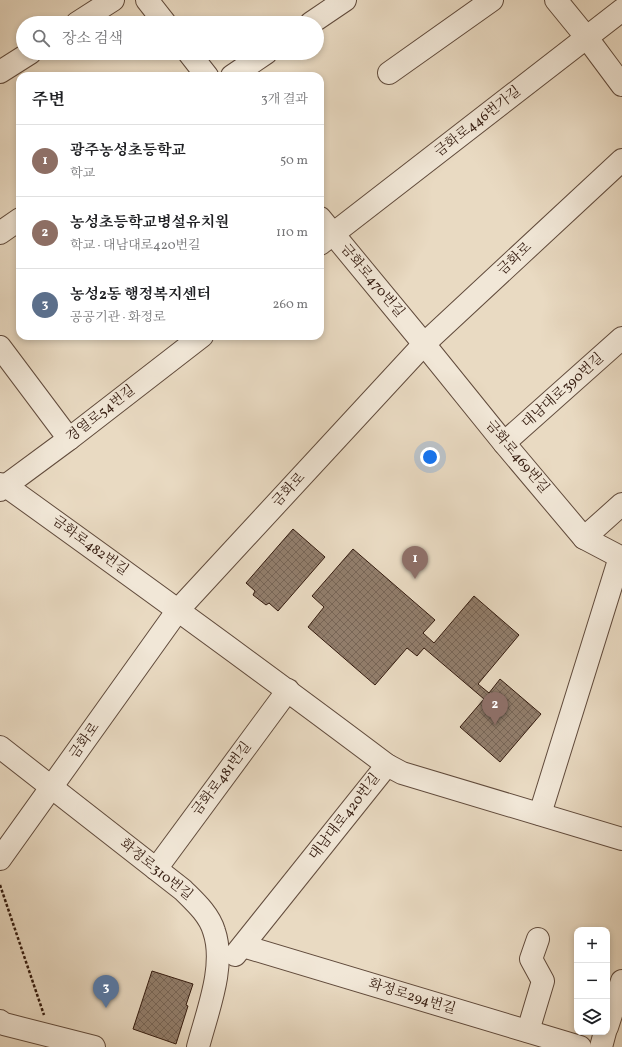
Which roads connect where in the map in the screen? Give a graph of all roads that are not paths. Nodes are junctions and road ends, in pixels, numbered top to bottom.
1 (113, 0) edge
2 (147, 0) edge
3 (345, 0) edge
4 (492, 0) edge
5 (556, 0) edge
6 (622, 10) edge
7 (88, 16) edge
8 (160, 16) edge
9 (321, 16) edge
10 (587, 38) junction
11 (19, 60) edge
12 (194, 60) edge
13 (256, 60) edge
14 (0, 72) edge
15 (204, 72) edge
16 (238, 72) edge
17 (389, 73) dead end
18 (622, 85) edge
19 (622, 160) edge
20 (16, 223) edge
21 (324, 232) edge
22 (0, 233) edge
23 (622, 338) edge
24 (197, 340) edge
25 (424, 344) junction
26 (0, 347) edge
27 (69, 439) junction
28 (504, 443) junction
29 (2, 487) edge
30 (622, 504) edge
31 (584, 538) junction
32 (621, 558) edge
33 (178, 610) junction
34 (288, 690) junction
35 (0, 747) edge
36 (387, 765) junction
37 (52, 788) junction
38 (540, 814) junction
39 (622, 838) edge
40 (0, 859) edge
41 (156, 868) junction
42 (538, 939) dead end
43 (243, 946) junction
44 (217, 976) junction
45 (622, 981) edge
46 (610, 1018) edge
47 (0, 1021) edge
48 (528, 1031) junction
49 (605, 1035) edge
50 (94, 1047) edge
51 (198, 1047) edge
52 (580, 1047) edge
53 (601, 1047) edge

1 - 7 street
2 - 8 street
3 - 9 street
4 - 17 street
5 - 10 street
6 - 10 street, 금화로446번가길
10 - 18 street
10 - 21 street, 금화로446번가길
11 - 14 street
12 - 15 street
13 - 16 street
19 - 25 street, 금화로
20 - 22 street
21 - 25 street, 금화로470번길
23 - 28 street, 대남대로390번길
24 - 27 street, 경열로54번길
25 - 28 street, 금화로469번길
25 - 33 street, 금화로
26 - 27 street
27 - 29 street, 경열로54번길
28 - 31 street, 금화로469번길
29 - 33 street, 금화로482번길
30 - 31 street
31 - 32 street, 금화로469번길
32 - 38 street
33 - 34 street
33 - 37 street, 금화로
34 - 36 street
34 - 41 street, 금화로481번길
35 - 37 street, 화정로310번길
36 - 38 street, 대남대로420번길
36 - 43 street, 대남대로420번길
37 - 40 street, 금화로
37 - 41 street, 화정로310번길
38 - 39 street, 대남대로420번길
41 - 44 street, 화정로310번길
42 - 48 street
43 - 44 street, 대남대로420번길
43 - 48 street, 화정로294번길
44 - 51 street, 화정로310번길
45 - 46 street
47 - 50 street
48 - 52 street, 화정로294번길
49 - 53 street

